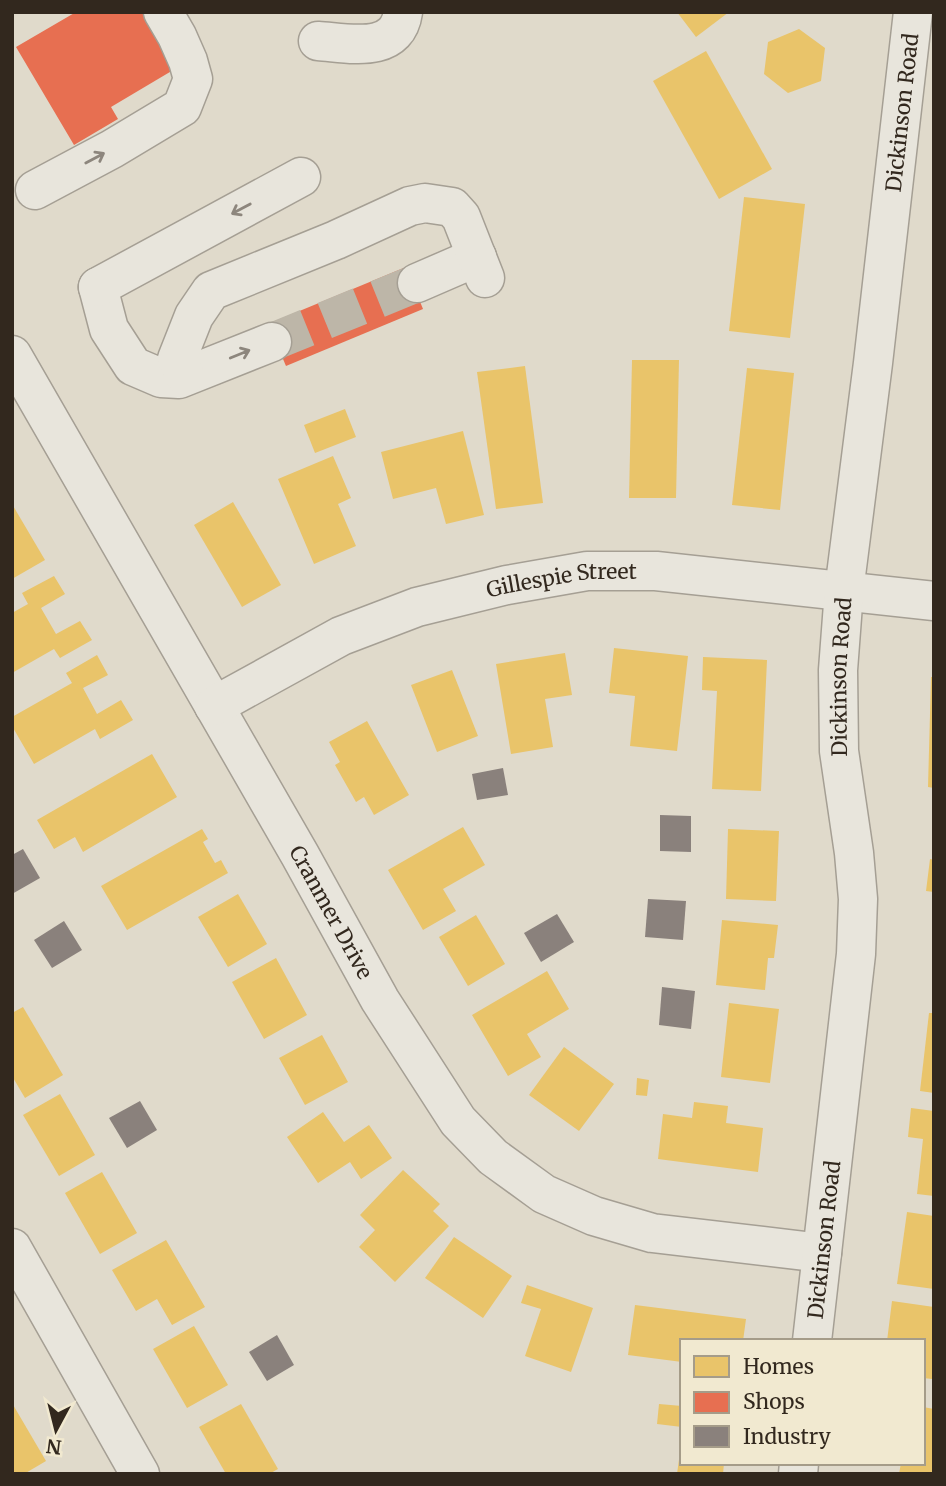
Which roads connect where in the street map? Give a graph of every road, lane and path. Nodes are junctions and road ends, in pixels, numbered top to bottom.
1 (163, 12) edge
2 (371, 12) edge
3 (404, 12) edge
4 (913, 12) edge
5 (301, 177) dead end
6 (35, 190) dead end
7 (417, 283) tunnel mouth
8 (272, 341) tunnel mouth
9 (12, 355) edge
10 (173, 377) junction
11 (844, 591) junction
12 (934, 601) edge
13 (214, 706) junction
14 (12, 1248) edge
15 (822, 1253) junction
16 (812, 1339) edge
17 (140, 1474) edge

6 -> 1 street
2 - 3 street
4 - 11 street, Dickinson Road
5 -> 10 street
7 - 10 street
10 -> 8 street
9 - 13 street, Cranmer Drive
11 - 12 street, Gillespie Street
11 - 13 street, Gillespie Street
11 - 15 street, Dickinson Road
13 - 15 street, Cranmer Drive
14 - 17 street
15 - 16 street, Dickinson Road

